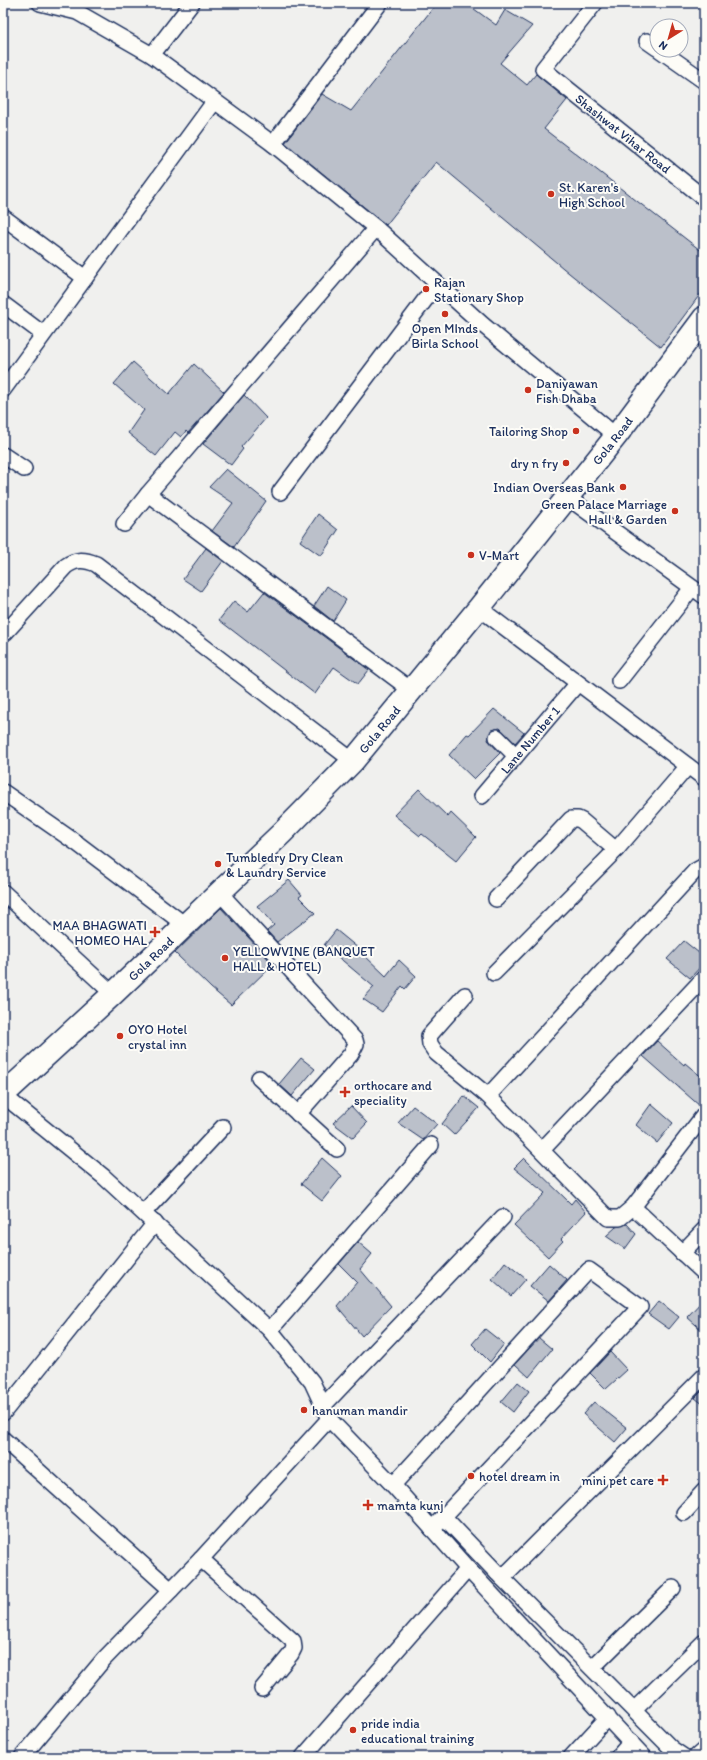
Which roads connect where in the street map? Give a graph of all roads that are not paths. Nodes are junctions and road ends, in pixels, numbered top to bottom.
1 (40, 3) edge
2 (192, 3) edge
3 (380, 3) edge
4 (596, 3) edge
5 (80, 8) edge
6 (152, 55) junction
7 (671, 58) edge
8 (704, 82) edge
9 (214, 102) junction
10 (273, 144) junction
11 (704, 198) edge
12 (3, 217) edge
13 (376, 228) junction
14 (85, 278) junction
15 (437, 284) junction
16 (3, 304) edge
17 (704, 318) edge
18 (43, 334) junction
19 (3, 390) edge
20 (616, 436) junction
21 (3, 455) edge
22 (24, 469) dead end
23 (280, 492) dead end
24 (148, 494) junction
25 (567, 497) junction
26 (124, 524) dead end
27 (698, 592) edge
28 (479, 608) junction
29 (5, 633) dead end
30 (619, 681) dead end
31 (578, 683) junction
32 (411, 690) junction
33 (497, 737) dead end
34 (516, 756) junction
35 (353, 761) junction
36 (688, 766) junction
37 (704, 778) edge
38 (3, 792) edge
39 (482, 796) dead end
40 (616, 850) junction
41 (704, 866) edge
42 (3, 892) edge
43 (219, 892) junction
44 (496, 899) dead end
45 (185, 925) junction
46 (494, 973) dead end
47 (704, 978) edge
48 (113, 994) junction
49 (465, 996) dead end
50 (259, 1078) dead end
51 (3, 1095) edge
52 (488, 1096) junction
53 (298, 1114) junction
54 (704, 1115) edge
55 (223, 1127) dead end
56 (431, 1145) dead end
57 (337, 1149) dead end
58 (542, 1150) junction
59 (633, 1207) junction
60 (144, 1212) junction
61 (503, 1217) dead end
62 (155, 1223) junction
63 (704, 1230) edge
64 (682, 1253) junction
65 (704, 1273) edge
66 (270, 1330) junction
67 (704, 1376) edge
68 (3, 1413) edge
69 (325, 1413) junction
70 (3, 1439) edge
71 (393, 1485) junction
72 (704, 1491) edge
73 (684, 1513) dead end
74 (444, 1517) junction
75 (432, 1529) junction
76 (201, 1559) junction
77 (468, 1569) junction
78 (502, 1578) junction
79 (673, 1588) dead end
80 (171, 1590) junction
81 (704, 1642) edge
82 (592, 1668) junction
83 (262, 1690) dead end
84 (634, 1710) junction
85 (608, 1717) junction
86 (631, 1742) junction
87 (704, 1750) edge
88 (22, 1757) edge
89 (303, 1757) edge
90 (571, 1757) edge
91 (618, 1757) edge
92 (644, 1757) edge
93 (684, 1757) edge
94 (696, 1757) edge

1 - 5 street
2 - 6 street
3 - 10 street
4 - 11 street, Shashwat Vihar Road
5 - 6 street
6 - 9 street
7 - 8 street
9 - 10 street
9 - 14 street
10 - 13 street
12 - 14 street
13 - 15 street
13 - 24 street
14 - 18 street
15 - 20 street
15 - 23 street
16 - 18 street
17 - 20 street, Gola Road
18 - 19 street
20 - 25 street, Gola Road
21 - 22 street
24 - 26 street
24 - 32 street
25 - 27 street
25 - 28 street, Gola Road
27 - 30 street
28 - 31 street
28 - 32 street, Gola Road
29 - 35 street
31 - 34 street, Lane Number 1
31 - 36 street
32 - 35 street, Gola Road
33 - 34 street
34 - 39 street, Lane Number 1
35 - 43 street, Gola Road
36 - 37 street
36 - 40 street
38 - 45 street
40 - 44 street
40 - 46 street
41 - 52 street
42 - 48 street
43 - 45 street, Gola Road
43 - 53 street
45 - 48 street, Gola Road
47 - 58 street
48 - 51 street, Gola Road
49 - 52 street
50 - 53 street
51 - 60 street
52 - 58 street
53 - 57 street
54 - 59 street
55 - 60 street
56 - 66 street
58 - 59 street
59 - 64 street
60 - 62 street
61 - 69 street
62 - 66 street
62 - 68 street
63 - 64 street
64 - 65 street
66 - 69 street
67 - 78 street
69 - 71 street
69 - 76 street
70 - 80 street
71 - 74 street
71 - 75 street
72 - 73 street
74 - 75 street
74 - 78 street
75 - 77 street
76 - 80 street
76 - 83 street
77 - 85 street
77 - 89 street
78 - 82 street
79 - 82 street
80 - 88 street
81 - 84 street
82 - 84 street
84 - 93 street
85 - 86 street
85 - 90 street
86 - 91 street
86 - 92 street
87 - 94 street

